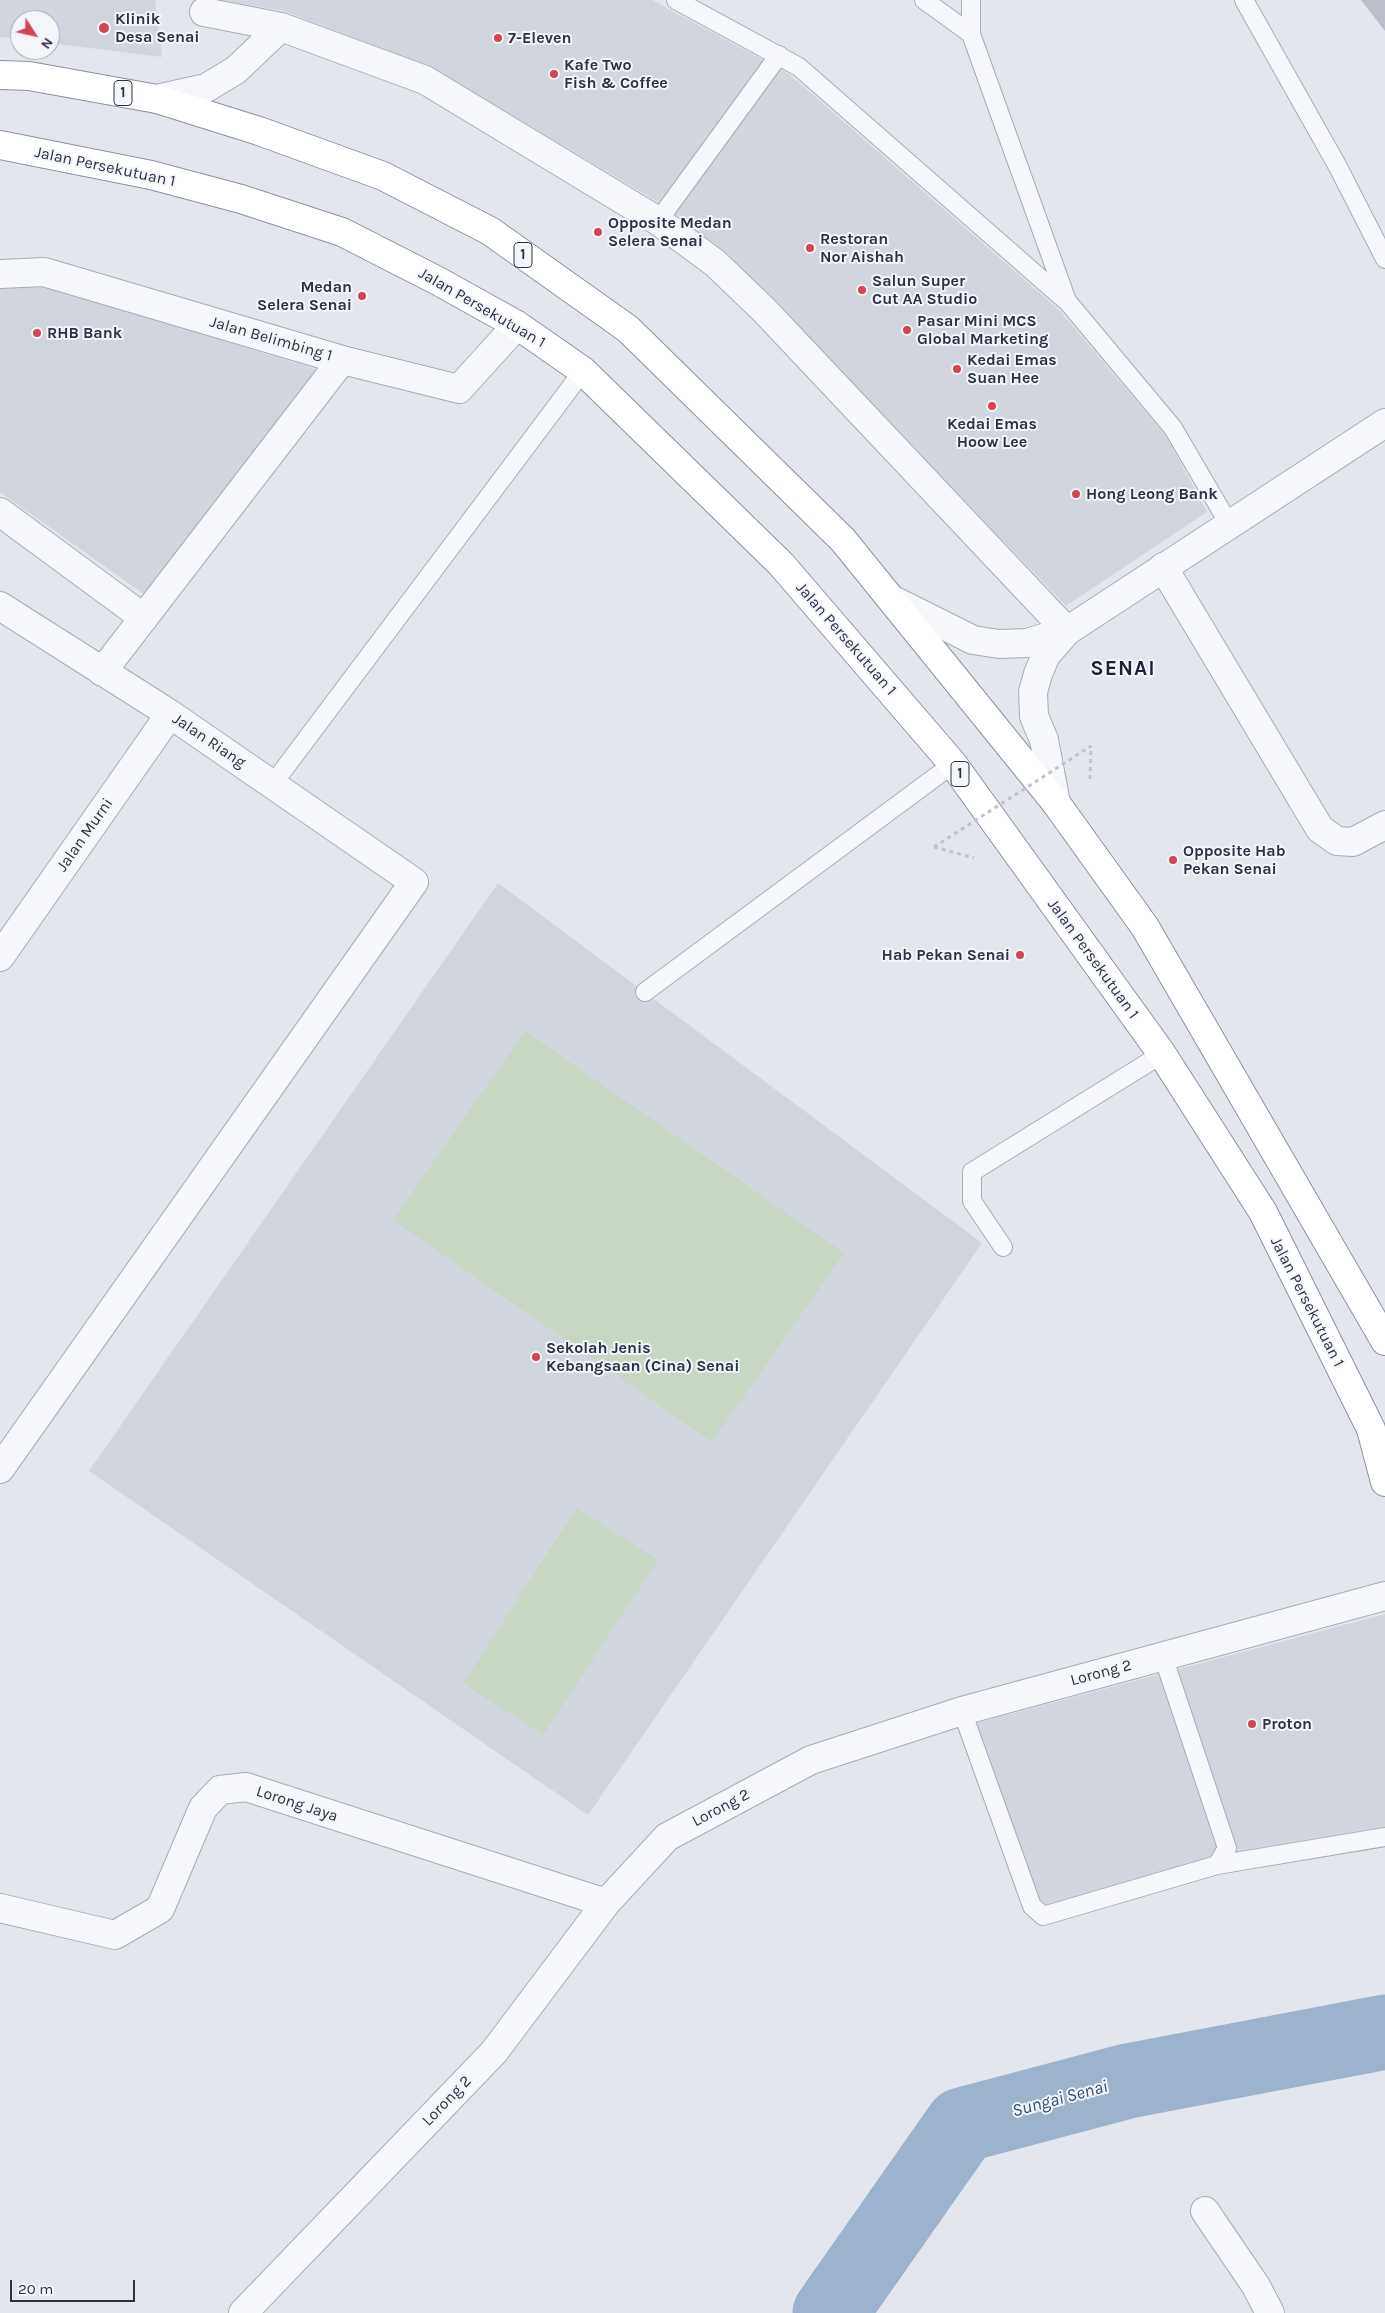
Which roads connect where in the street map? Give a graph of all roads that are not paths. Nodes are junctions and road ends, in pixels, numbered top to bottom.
1 (676, 0) edge
2 (924, 0) edge
3 (972, 0) edge
4 (1244, 0) edge
5 (202, 6) edge
6 (280, 27) junction
7 (971, 34) junction
8 (779, 55) junction
9 (0, 75) edge
10 (157, 99) junction
11 (0, 145) edge
12 (658, 221) junction
13 (1385, 259) edge
14 (0, 274) edge
15 (1067, 301) junction
16 (517, 325) junction
17 (342, 360) junction
18 (583, 370) junction
19 (1385, 423) edge
20 (0, 512) edge
21 (1229, 524) junction
22 (1163, 567) junction
23 (893, 600) junction
24 (0, 606) edge
25 (144, 618) junction
26 (1068, 631) junction
27 (102, 672) junction
28 (170, 714) junction
29 (953, 764) junction
30 (272, 785) junction
31 (1056, 803) junction
32 (1385, 825) edge
33 (0, 956) edge
34 (645, 992) dead end
35 (1162, 1054) junction
36 (1003, 1247) dead end
37 (1385, 1341) edge
38 (0, 1468) edge
39 (1385, 1482) edge
40 (1385, 1596) edge
41 (1163, 1656) junction
42 (962, 1711) junction
43 (1385, 1837) edge
44 (1217, 1865) junction
45 (606, 1902) junction
46 (0, 1908) edge
47 (1206, 2211) dead end
48 (243, 2313) edge
49 (1270, 2313) edge

1 - 8 lane
2 - 7 lane
3 - 7 lane
4 - 13 lane
5 - 6 street
6 - 10 street
6 - 12 street
7 - 15 lane
8 - 12 lane
8 - 15 lane
9 - 10 highway, 1
10 - 23 highway, 1
11 - 16 highway, Jalan Persekutuan 1 / 1
12 - 26 street
14 - 17 street, Jalan Belimbing 1
15 - 21 lane
16 - 17 street, Jalan Belimbing 1
16 - 18 highway, Jalan Persekutuan 1 / 1
17 - 25 street
18 - 29 highway, Jalan Persekutuan 1 / 1
18 - 30 lane
19 - 21 street
20 - 25 street
21 - 22 street
22 - 26 street
22 - 32 street
23 - 26 street
23 - 31 highway, 1
24 - 27 street, Jalan Riang
25 - 27 street
26 - 31 street
27 - 28 street, Jalan Riang
28 - 30 street, Jalan Riang
28 - 33 street, Jalan Murni
29 - 34 lane
29 - 35 highway, Jalan Persekutuan 1 / 1
30 - 38 street, Jalan Riang
31 - 37 highway, 1
35 - 36 lane
35 - 39 highway, Jalan Persekutuan 1 / 1
40 - 41 street, Lorong 2
41 - 42 street, Lorong 2
41 - 44 lane
42 - 44 lane
42 - 45 street, Lorong 2
43 - 44 lane
45 - 46 street, Lorong Jaya
45 - 48 street, Lorong 2
47 - 49 street

